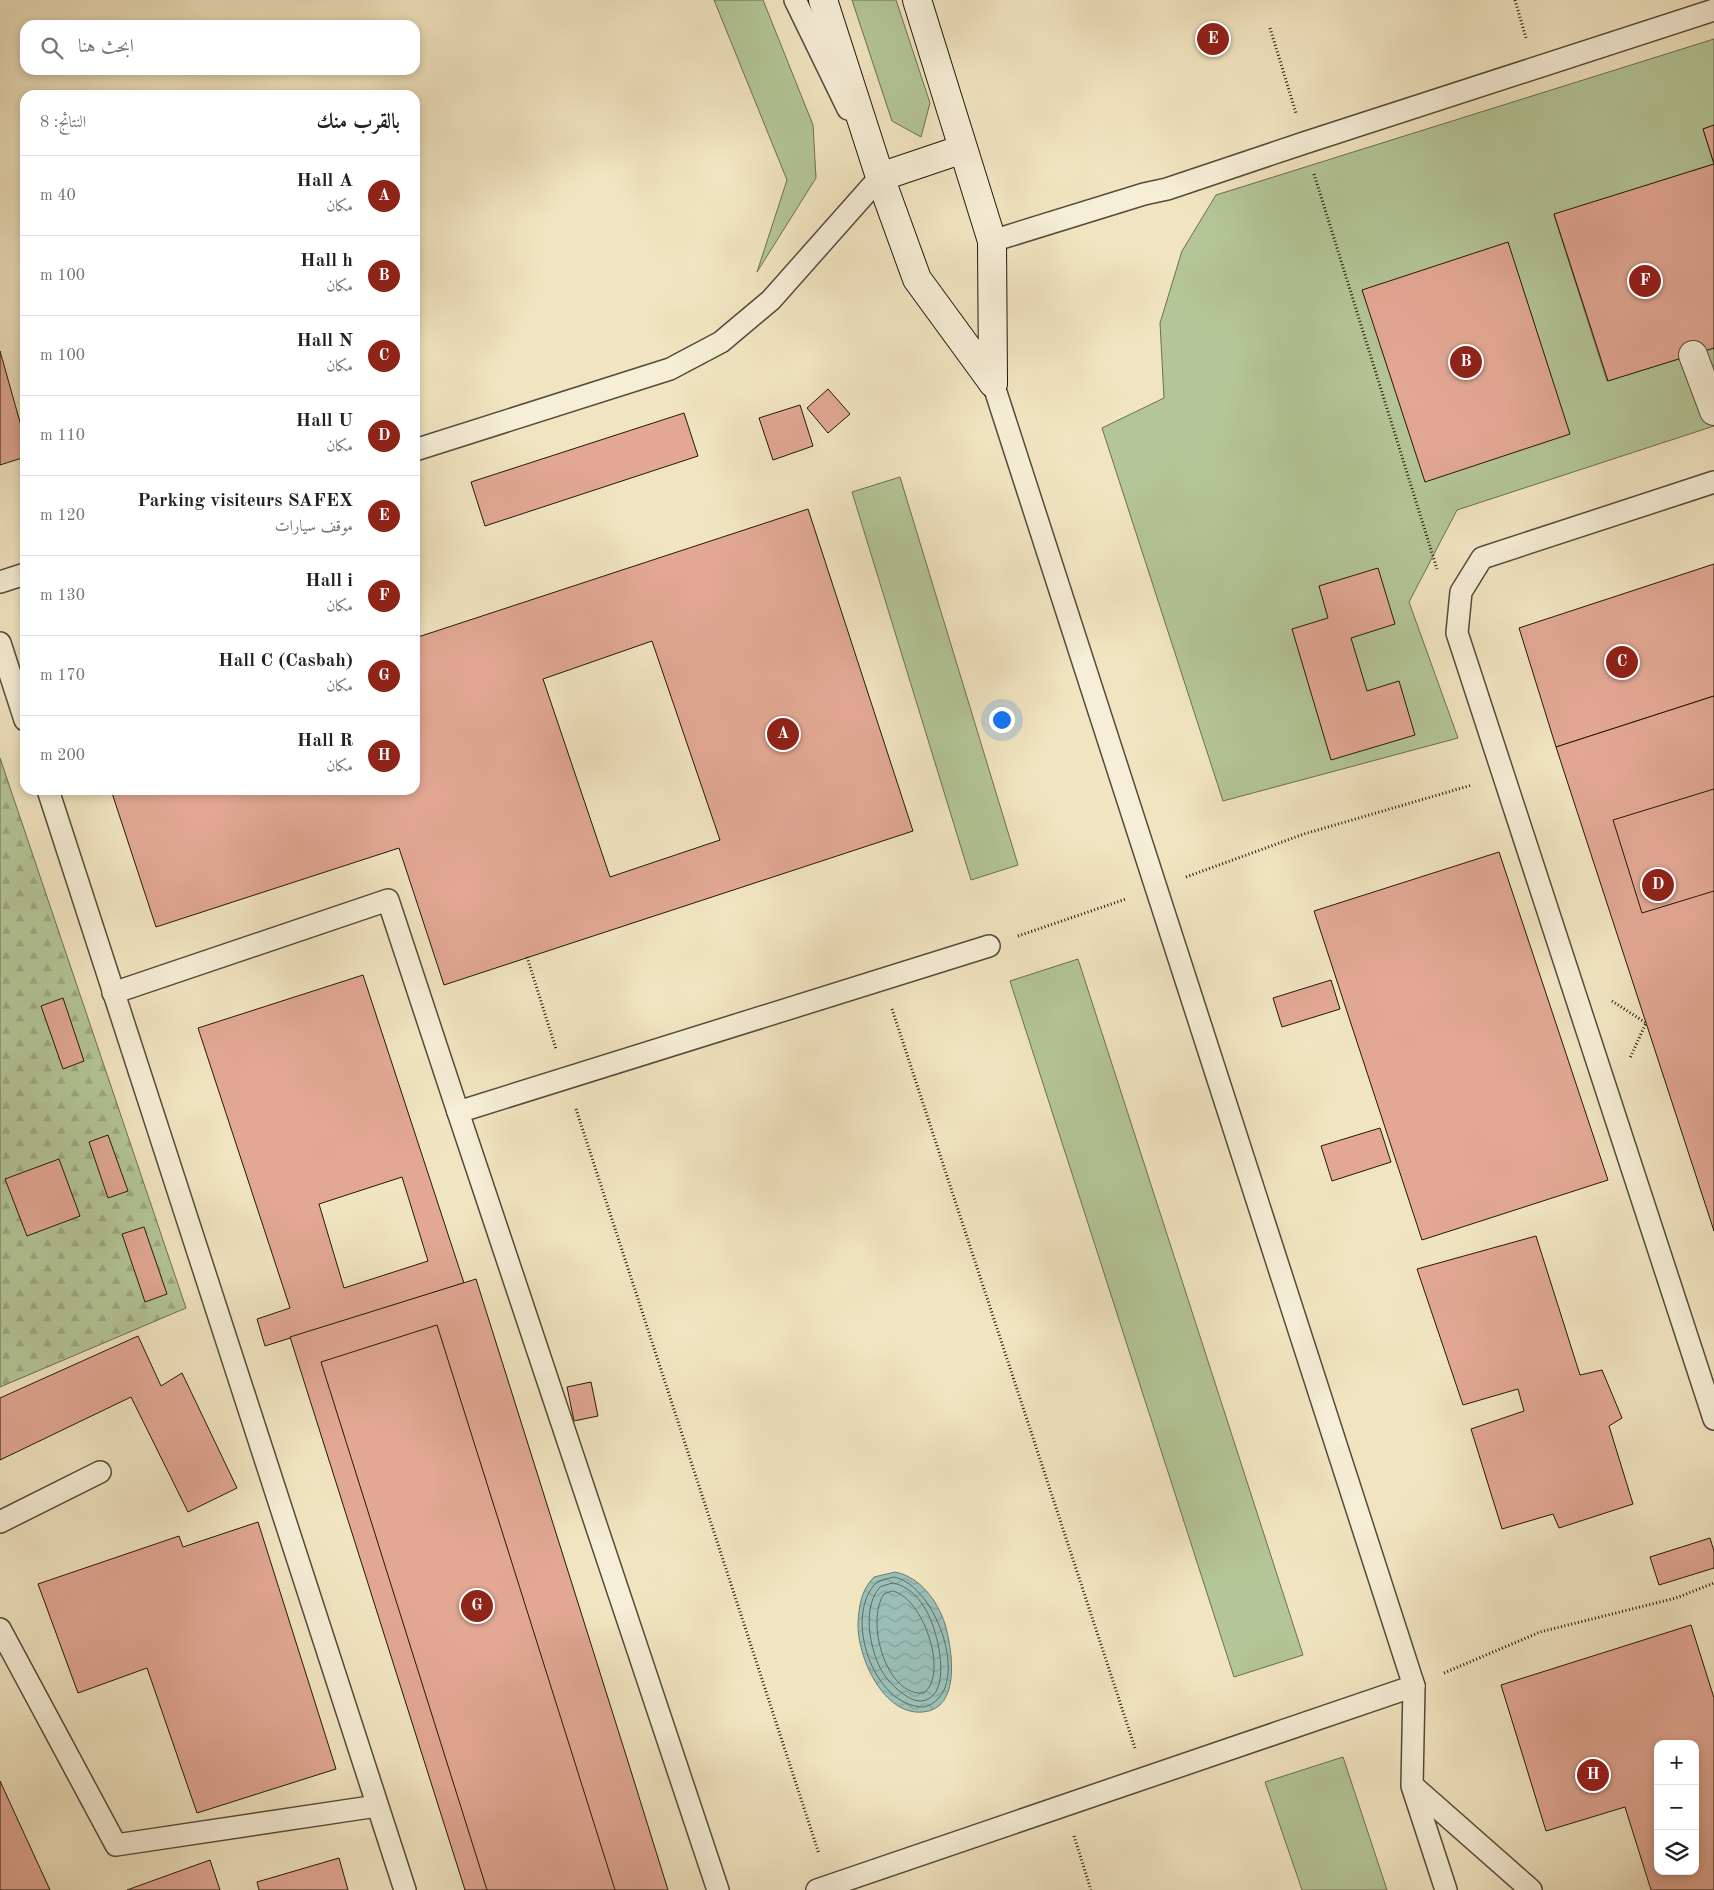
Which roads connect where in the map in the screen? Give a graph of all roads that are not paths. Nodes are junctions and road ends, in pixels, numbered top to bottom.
1 (796, 0) edge
2 (823, 0) edge
3 (916, 0) edge
4 (1714, 10) edge
5 (963, 149) junction
6 (880, 177) junction
7 (992, 241) junction
8 (992, 334) junction
9 (964, 345) junction
10 (1693, 355) dead end
11 (993, 382) junction
12 (1714, 411) edge
13 (420, 448) edge
14 (1714, 482) edge
15 (20, 576) edge
16 (0, 582) edge
17 (0, 643) edge
18 (20, 705) edge
19 (50, 795) edge
20 (989, 946) road end
21 (113, 993) junction
22 (458, 1112) junction
23 (1714, 1419) edge
24 (100, 1472) dead end
25 (0, 1522) edge
26 (0, 1629) edge
27 (1414, 1686) junction
28 (1412, 1786) junction
29 (377, 1806) junction
30 (1524, 1887) edge
31 (823, 1888) edge
32 (405, 1890) edge
33 (718, 1890) edge
34 (1446, 1890) edge

1 - 6 lane
2 - 6 street
3 - 5 street
4 - 7 lane
5 - 6 street
5 - 7 street
6 - 9 street
6 - 13 lane
7 - 8 street
8 - 9 street
8 - 11 street
9 - 11 street
10 - 12 street
11 - 27 lane
14 - 23 lane
15 - 16 lane
17 - 18 lane
19 - 21 lane
20 - 22 lane
21 - 22 lane
21 - 29 lane
22 - 33 lane
24 - 25 lane
26 - 29 lane
27 - 28 lane
27 - 31 lane
28 - 30 lane
28 - 34 lane
29 - 32 lane

